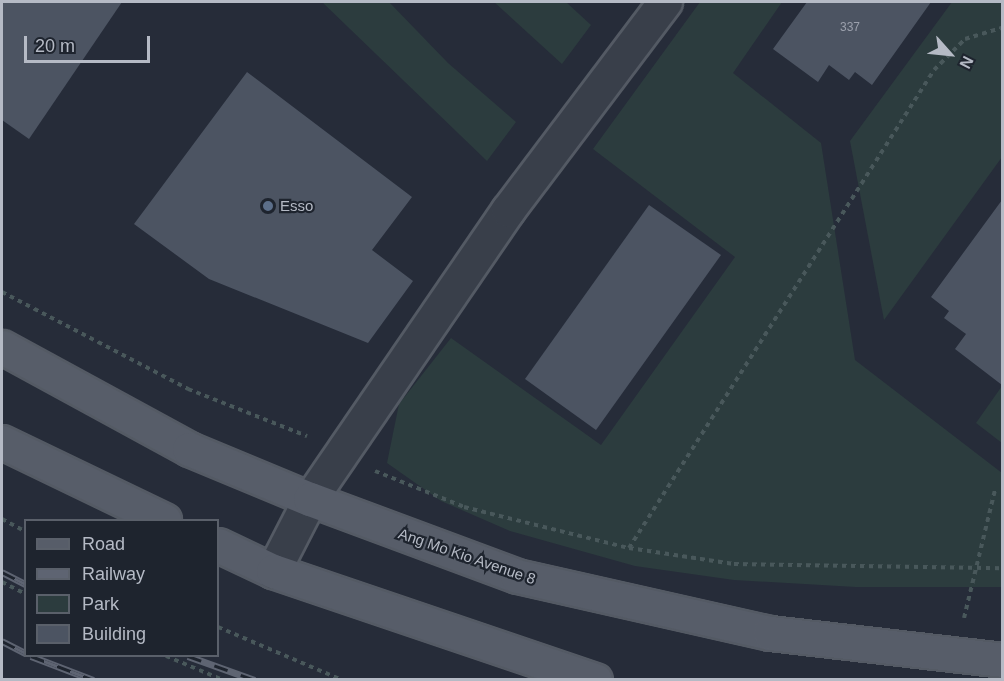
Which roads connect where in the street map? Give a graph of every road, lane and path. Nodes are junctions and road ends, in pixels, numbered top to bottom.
1 (665, 2) edge
2 (1002, 28) edge
3 (2, 292) edge
4 (2, 347) edge
5 (2, 442) edge
6 (342, 453) junction
7 (995, 490) dead end
8 (309, 500) junction
9 (2, 519) edge
10 (162, 519) edge
11 (24, 531) edge
12 (219, 545) edge
13 (629, 548) junction
14 (1002, 568) edge
15 (974, 569) junction
16 (273, 571) junction
17 (2, 582) edge
18 (24, 593) edge
19 (219, 627) edge
20 (168, 657) edge
21 (956, 657) junction
22 (1002, 660) edge
23 (222, 680) edge
24 (342, 680) edge
25 (595, 680) edge

1 - 6 lane
2 - 13 path
3 - 6 path
4 - 8 main road, Ang Mo Kio Avenue 8
5 - 10 main road
6 - 8 lane
6 - 13 path
7 - 15 path
8 - 16 lane
8 - 21 main road, Ang Mo Kio Avenue 8
9 - 11 path
12 - 16 main road
13 - 15 path
14 - 15 path
15 - 21 path
16 - 25 main road
17 - 18 path
19 - 24 path
20 - 23 path
21 - 22 main road, Ang Mo Kio Avenue 8

